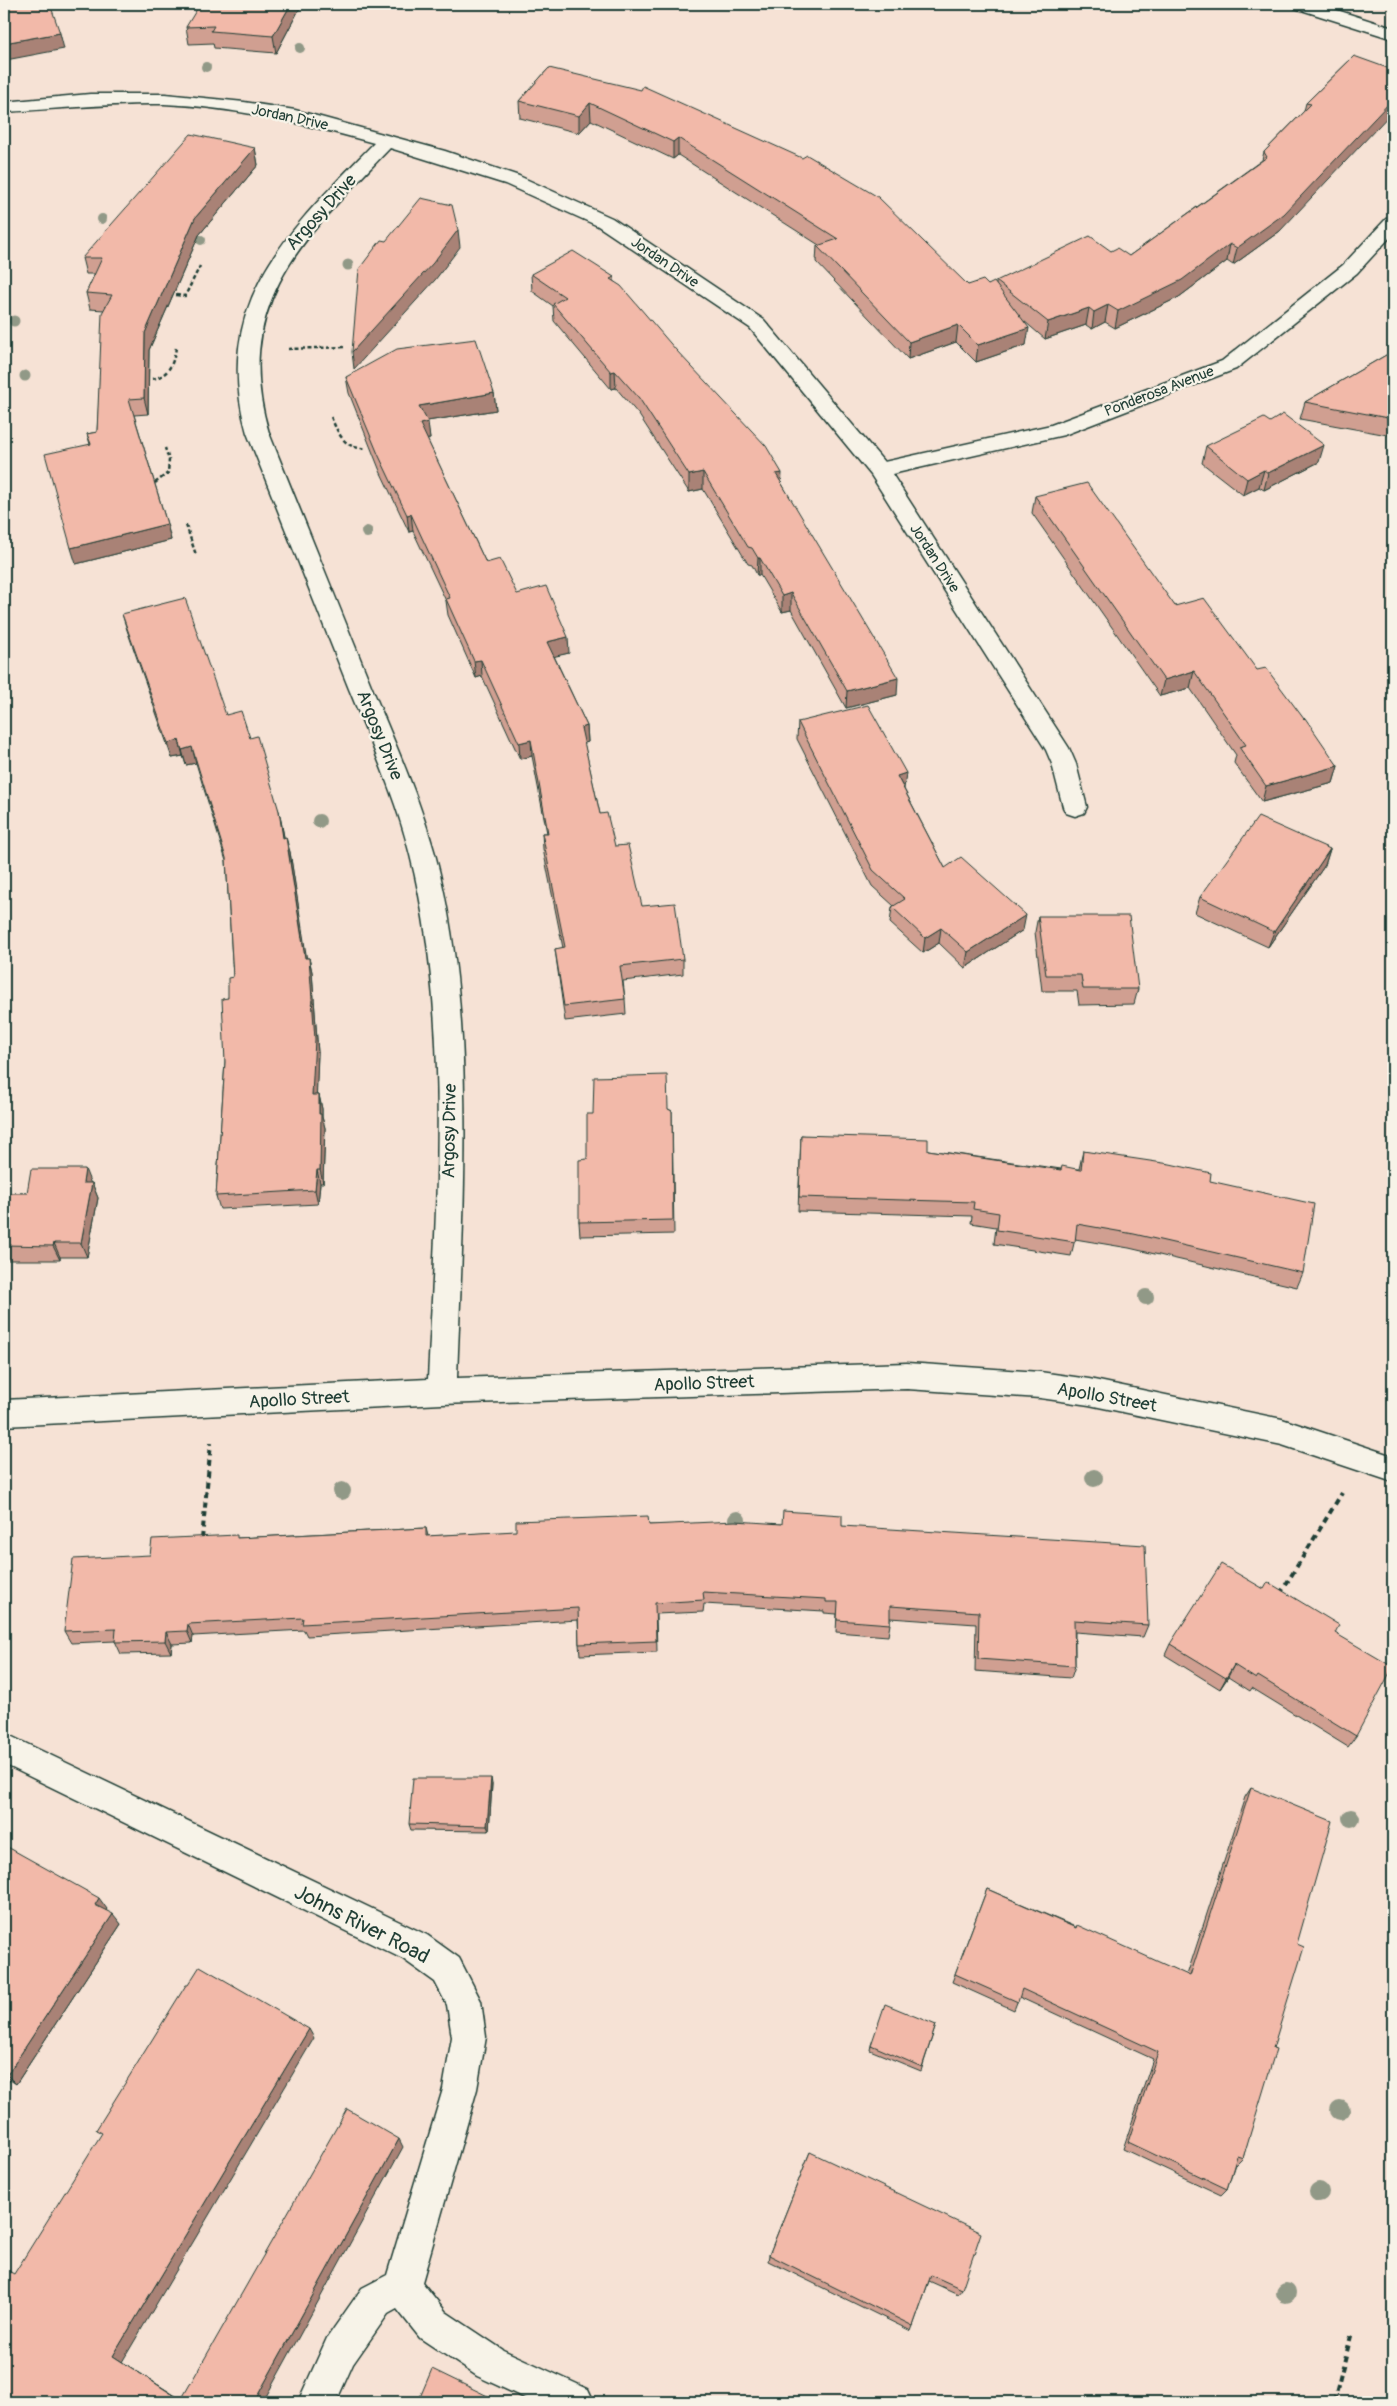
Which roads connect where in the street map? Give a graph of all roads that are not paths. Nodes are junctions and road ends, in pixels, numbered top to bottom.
1 (1301, 4) edge
2 (1393, 34) edge
3 (4, 107) edge
4 (386, 141) junction
5 (1393, 223) edge
6 (879, 470) junction
7 (1075, 807) dead end
8 (442, 1391) junction
9 (4, 1412) edge
10 (1393, 1468) edge
11 (4, 1748) edge
12 (402, 2287) junction
13 (317, 2402) edge
14 (575, 2402) edge

1 - 2 street
3 - 4 street, Jordan Drive
4 - 6 street, Jordan Drive
4 - 8 street, Argosy Drive
5 - 6 street, Ponderosa Avenue
6 - 7 street, Jordan Drive
8 - 9 street, Apollo Street
8 - 10 street, Apollo Street
11 - 12 street, Johns River Road
12 - 13 street
12 - 14 street

